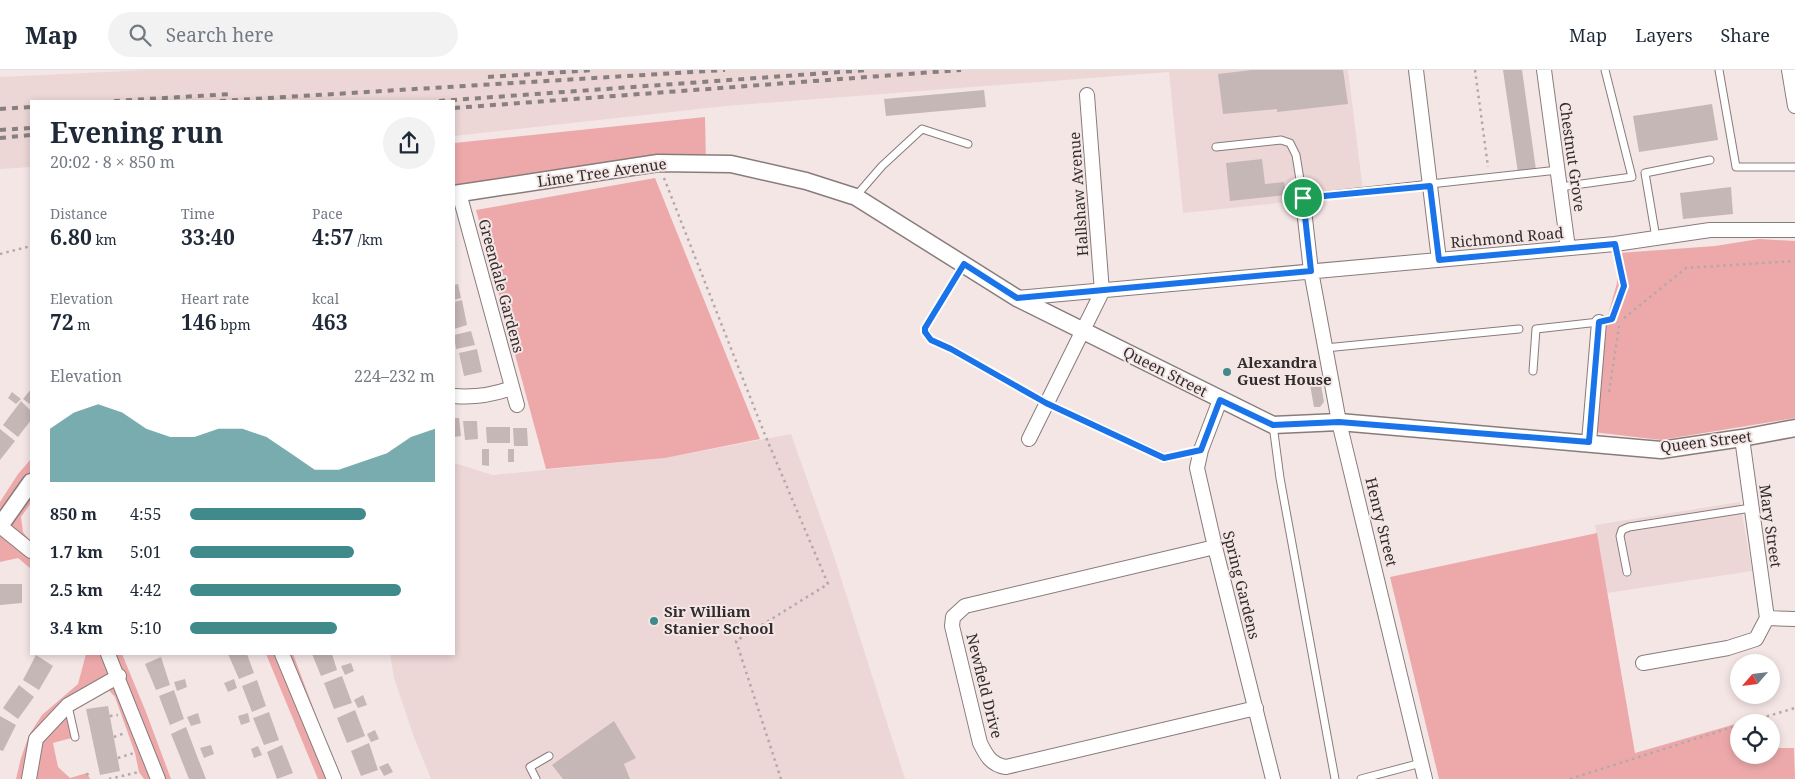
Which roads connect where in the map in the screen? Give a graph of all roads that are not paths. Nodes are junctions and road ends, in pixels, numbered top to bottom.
1 (1416, 70) edge
2 (1544, 70) edge
3 (1605, 70) edge
4 (1719, 70) edge
5 (1789, 70) edge
6 (1088, 95) dead end
7 (1795, 105) edge
8 (968, 144) dead end
9 (1216, 147) dead end
10 (1710, 160) dead end
11 (1795, 167) edge
12 (1558, 170) junction
13 (1430, 186) junction
14 (1560, 187) junction
15 (457, 194) edge
16 (1302, 195) junction
17 (856, 196) junction
18 (1795, 230) edge
19 (1656, 238) junction
20 (1615, 244) junction
21 (1568, 248) junction
22 (1439, 260) junction
23 (964, 264) junction
24 (1311, 271) junction
25 (1102, 292) junction
26 (1017, 298) junction
27 (1599, 322) junction
28 (1519, 329) dead end
29 (1082, 330) junction
30 (1326, 348) junction
31 (1533, 371) dead end
32 (512, 388) junction
33 (455, 396) edge
34 (1220, 400) junction
35 (1046, 403) junction
36 (517, 405) dead end
37 (1339, 422) junction
38 (1273, 425) junction
39 (1795, 428) edge
40 (1742, 438) junction
41 (1029, 439) dead end
42 (1589, 442) junction
43 (1201, 450) junction
44 (30, 483) edge
45 (1751, 508) junction
46 (0, 526) edge
47 (1215, 548) junction
48 (30, 550) edge
49 (1628, 572) dead end
50 (1767, 618) junction
51 (1795, 619) edge
52 (108, 655) edge
53 (282, 655) edge
54 (1643, 663) dead end
55 (119, 676) junction
56 (68, 705) junction
57 (1256, 708) junction
58 (75, 738) dead end
59 (549, 756) dead end
60 (1421, 763) junction
61 (29, 779) edge
62 (158, 779) edge
63 (334, 779) edge
64 (536, 779) edge
65 (1273, 779) edge
66 (1335, 779) edge
67 (1361, 779) edge
68 (1425, 779) edge

1 - 13 street
2 - 12 street, Chestnut Grove
3 - 14 lane
4 - 11 lane
5 - 7 street
6 - 25 street, Hallshaw Avenue
8 - 17 lane
9 - 16 lane
10 - 19 lane
12 - 13 lane
12 - 14 street, Chestnut Grove
13 - 16 lane
13 - 22 street
14 - 21 street, Chestnut Grove
15 - 17 street, Lime Tree Avenue
15 - 32 street, Greendale Gardens
16 - 24 street, Henry Street
17 - 23 street, Lime Tree Avenue
18 - 19 street, Richmond Road
19 - 20 street, Richmond Road
20 - 21 street, Richmond Road
20 - 27 lane
21 - 22 street, Richmond Road
22 - 24 street, Richmond Road
23 - 26 street, Lime Tree Avenue
23 - 35 lane
24 - 25 street, Richmond Road
24 - 30 street, Henry Street
25 - 26 street, Richmond Road
25 - 29 street
26 - 29 street, Queen Street
27 - 31 lane
27 - 42 street
28 - 30 lane
29 - 34 street, Queen Street
29 - 35 street
30 - 37 street, Henry Street
32 - 33 street
32 - 36 street, Greendale Gardens
34 - 38 street, Queen Street
34 - 43 street, Spring Gardens
35 - 41 street
35 - 43 lane
37 - 38 street, Queen Street
37 - 42 street, Queen Street
37 - 60 street, Henry Street
38 - 66 lane
39 - 40 street, Queen Street
40 - 42 street, Queen Street
40 - 45 street, Mary Street
43 - 47 street, Spring Gardens
44 - 46 street
45 - 49 lane
45 - 50 street, Mary Street
46 - 48 street
47 - 57 street, Spring Gardens
47 - 57 street, Newfield Drive
50 - 51 street
50 - 54 street
52 - 55 street
53 - 63 street
55 - 56 street
55 - 62 street
56 - 58 lane
56 - 61 street
57 - 65 street, Spring Gardens
59 - 64 lane
60 - 67 lane
60 - 68 street, Henry Street

